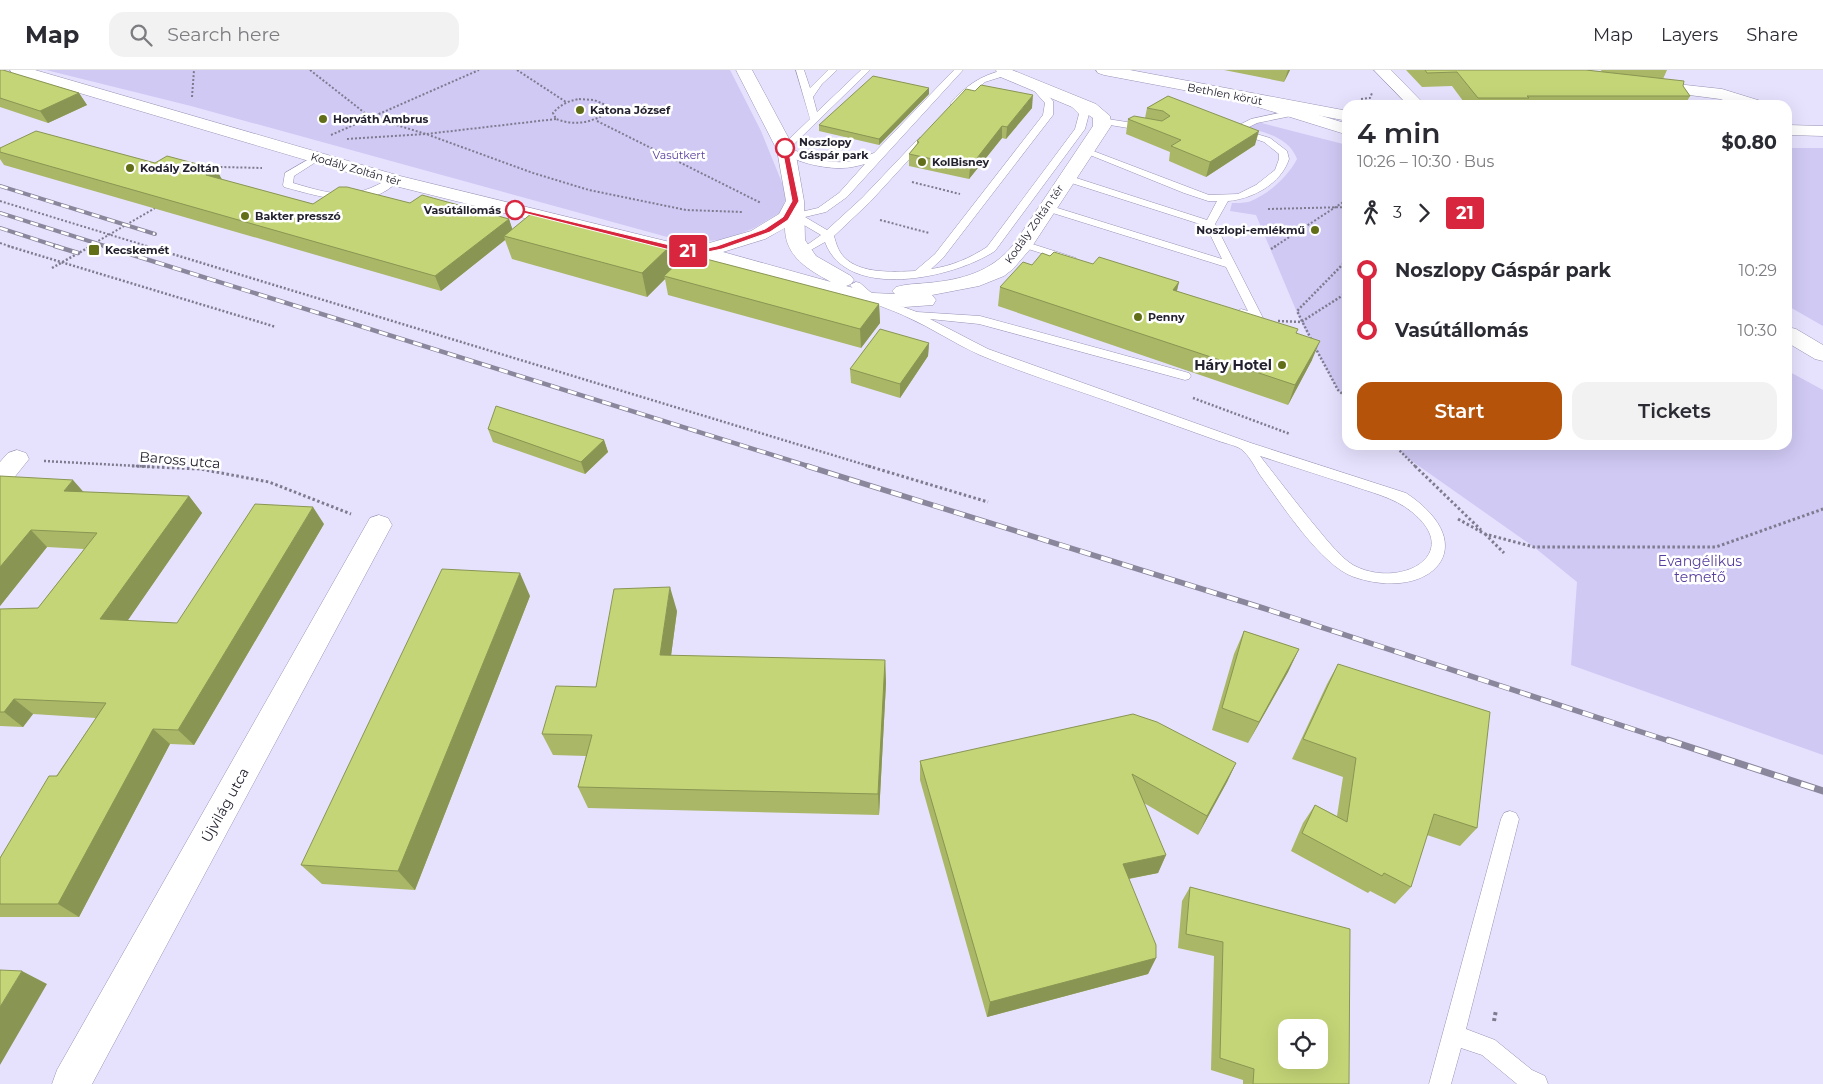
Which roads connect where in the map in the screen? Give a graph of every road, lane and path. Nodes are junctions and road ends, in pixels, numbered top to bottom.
1 (18, 70) edge
2 (194, 70) edge
3 (310, 70) edge
4 (479, 70) edge
5 (516, 70) edge
6 (744, 70) edge
7 (800, 70) edge
8 (833, 70) edge
9 (866, 70) edge
10 (1104, 70) edge
11 (1382, 70) edge
12 (1004, 71) edge
13 (954, 72) edge
14 (1032, 83) junction
15 (1636, 84) edge
16 (192, 97) dead end
17 (808, 97) junction
18 (1067, 98) junction
19 (1251, 99) junction
20 (1412, 100) edge
21 (1740, 100) edge
22 (566, 102) junction
23 (951, 108) edge
24 (1294, 113) junction
25 (1342, 115) edge
26 (370, 117) junction
27 (556, 119) junction
28 (815, 120) junction
29 (596, 121) junction
30 (1109, 123) junction
31 (1222, 127) edge
32 (1342, 128) edge
33 (1160, 130) edge
34 (1234, 130) junction
35 (1792, 130) edge
36 (1823, 131) edge
37 (928, 133) edge
38 (426, 134) junction
39 (331, 135) dead end
40 (346, 140) dead end
41 (786, 149) junction
42 (1085, 150) junction
43 (879, 154) junction
44 (316, 158) junction
45 (394, 180) junction
46 (905, 180) dead end
47 (1074, 181) junction
48 (1248, 194) junction
49 (966, 195) dead end
50 (1224, 198) junction
51 (0, 201) edge
52 (1342, 203) edge
53 (764, 204) dead end
54 (1336, 207) junction
55 (1342, 207) edge
56 (154, 208) edge
57 (796, 209) junction
58 (1054, 210) junction
59 (752, 212) dead end
60 (873, 218) dead end
61 (1210, 224) junction
62 (112, 234) junction
63 (935, 234) dead end
64 (828, 236) junction
65 (0, 243) edge
66 (1031, 246) junction
67 (1271, 249) dead end
68 (698, 252) junction
69 (802, 252) junction
70 (61, 263) junction
71 (1086, 265) edge
72 (1231, 265) junction
73 (1342, 265) edge
74 (52, 268) dead end
75 (872, 274) junction
76 (789, 275) junction
77 (918, 275) junction
78 (834, 276) junction
79 (856, 285) junction
80 (1342, 296) edge
81 (872, 299) junction
82 (918, 307) junction
83 (1230, 310) edge
84 (1301, 322) junction
85 (276, 327) dead end
86 (1792, 336) edge
87 (1823, 354) edge
88 (1185, 376) dead end
89 (1342, 394) edge
90 (1246, 446) junction
91 (1399, 450) edge
92 (18, 459) joint
93 (0, 478) edge
94 (988, 502) dead end
95 (1823, 509) edge
96 (379, 525) joint
97 (1485, 534) junction
98 (1504, 553) dead end
99 (1510, 819) dead end
100 (1454, 1035) junction
101 (71, 1084) edge
102 (1440, 1084) edge
103 (1537, 1084) edge

1 - 44 street, Kodály Zoltán tér
2 - 16 path
3 - 26 path
4 - 26 path
5 - 22 path
6 - 41 street
7 - 17 lane
8 - 17 lane
9 - 28 lane
10 - 19 street, Bethlen körút
11 - 20 street
12 - 14 street
12 - 23 lane
13 - 43 lane
14 - 18 street
14 - 77 lane
15 - 21 street
17 - 28 lane
18 - 30 street
18 - 77 lane
19 - 24 street
19 - 25 street, Bethlen körút
22 - 27 path
22 - 29 path
24 - 32 street
24 - 34 lane
26 - 38 path
26 - 39 path
27 - 29 path
27 - 38 path
28 - 41 lane
29 - 53 path
30 - 33 lane
30 - 42 street, Kodály Zoltán tér
31 - 34 lane
34 - 48 lane
35 - 36 street
37 - 64 lane
38 - 40 path
38 - 59 path
41 - 43 lane
41 - 57 street
42 - 47 street, Kodály Zoltán tér
42 - 50 lane
43 - 57 lane
44 - 45 street, Kodály Zoltán tér
44 - 45 lane
45 - 68 street, Kodály Zoltán tér
46 - 49 path
47 - 58 street, Kodály Zoltán tér
47 - 61 lane
48 - 50 lane
48 - 54 path
50 - 61 lane
51 - 62 path
52 - 54 path
54 - 55 path
54 - 67 path
56 - 62 path
57 - 64 lane
57 - 68 street, Kodály Zoltán tér
57 - 69 street
58 - 66 street, Kodály Zoltán tér
58 - 72 lane
60 - 63 path
61 - 72 lane
62 - 70 path
62 - 94 path
64 - 69 lane
64 - 75 lane
65 - 70 path
66 - 71 lane
66 - 79 street, Kodály Zoltán tér
66 - 82 street, Kodály Zoltán tér
68 - 76 street, Kodály Zoltán tér
69 - 78 street, Kodály Zoltán tér
70 - 74 path
70 - 85 path
72 - 83 lane
73 - 84 path
75 - 77 lane
75 - 78 lane
76 - 78 street, Kodály Zoltán tér
76 - 81 street, Kodály Zoltán tér
78 - 79 street, Kodály Zoltán tér
79 - 81 lane
79 - 82 street, Kodály Zoltán tér
80 - 84 path
81 - 82 street, Kodály Zoltán tér
82 - 88 lane
82 - 90 lane
84 - 89 path
86 - 87 street
90 - 90 lane
91 - 97 path
92 - 93 street
92 - 96 path, Baross utca
95 - 97 path
96 - 101 street, Újvilág utca
97 - 98 path
99 - 100 lane
100 - 102 lane
100 - 103 lane

